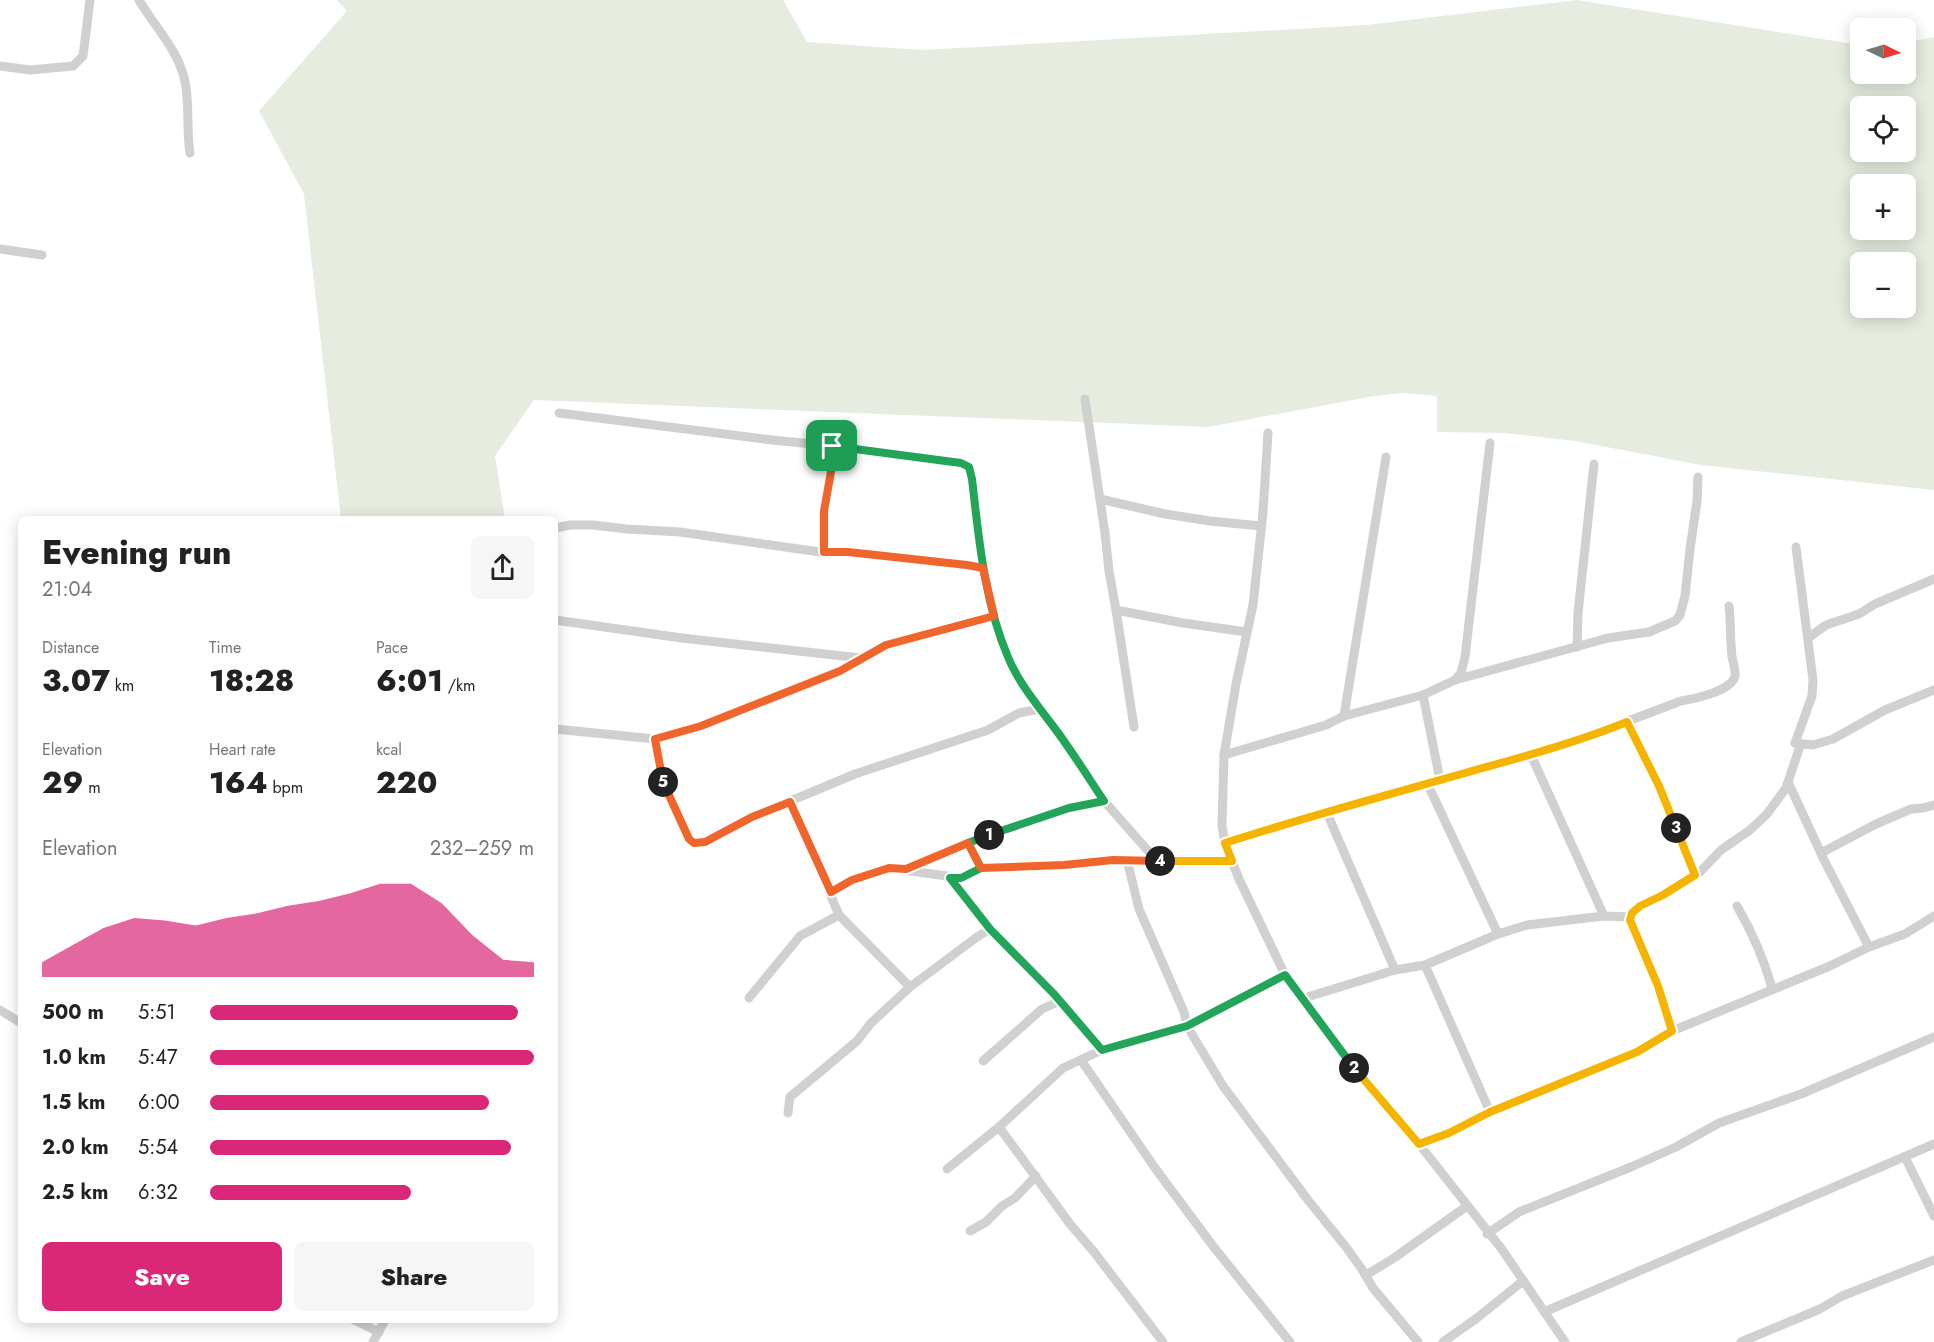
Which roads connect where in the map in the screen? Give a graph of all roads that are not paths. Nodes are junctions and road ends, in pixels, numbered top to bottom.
1 (90, 0) edge
2 (139, 0) edge
3 (0, 66) edge
4 (190, 153) dead end
5 (0, 249) edge
6 (42, 255) dead end
7 (1085, 399) dead end
8 (560, 413) dead end
9 (1268, 433) dead end
10 (1490, 443) dead end
11 (832, 446) junction
12 (1386, 457) dead end
13 (1594, 464) dead end
14 (1698, 477) dead end
15 (1100, 500) junction
16 (1261, 526) junction
17 (558, 527) edge
18 (1796, 547) dead end
19 (824, 552) junction
20 (983, 568) junction
21 (1934, 579) edge
22 (1729, 606) dead end
23 (1116, 610) junction
24 (994, 616) junction
25 (558, 620) edge
26 (1247, 632) junction
27 (1808, 638) junction
28 (1577, 647) junction
29 (861, 658) junction
30 (1455, 680) junction
31 (1934, 690) edge
32 (1423, 695) junction
33 (1039, 709) junction
34 (1344, 716) junction
35 (1627, 722) junction
36 (1134, 727) dead end
37 (558, 729) edge
38 (655, 739) junction
39 (1795, 743) junction
40 (1224, 755) junction
41 (1531, 755) junction
42 (1440, 780) junction
43 (1788, 782) junction
44 (1428, 785) junction
45 (1104, 801) junction
46 (790, 802) junction
47 (1934, 805) edge
48 (1327, 813) junction
49 (968, 843) junction
50 (1225, 843) junction
51 (1821, 853) junction
52 (1126, 860) junction
53 (1156, 861) junction
54 (1232, 861) junction
55 (981, 868) junction
56 (906, 869) junction
57 (1695, 875) junction
58 (950, 878) junction
59 (831, 892) junction
60 (1737, 906) dead end
61 (839, 915) junction
62 (1604, 916) junction
63 (1630, 916) junction
64 (1934, 916) edge
65 (990, 929) junction
66 (1498, 934) junction
67 (1869, 947) junction
68 (1425, 964) junction
69 (1395, 970) junction
70 (1285, 975) junction
71 (910, 987) junction
72 (1772, 988) junction
73 (749, 998) dead end
74 (1301, 999) junction
75 (1060, 1001) junction
76 (0, 1010) edge
77 (18, 1021) edge
78 (1187, 1026) junction
79 (1672, 1031) junction
80 (1934, 1036) edge
81 (1102, 1050) junction
82 (1081, 1060) junction
83 (983, 1061) dead end
84 (1490, 1112) junction
85 (788, 1113) dead end
86 (999, 1127) junction
87 (1419, 1144) junction
88 (1934, 1144) edge
89 (1905, 1157) junction
90 (948, 1169) dead end
91 (1036, 1176) junction
92 (1467, 1206) junction
93 (1934, 1216) edge
94 (970, 1231) dead end
95 (1487, 1234) junction
96 (1934, 1260) edge
97 (1366, 1275) junction
98 (1523, 1281) junction
99 (1544, 1312) junction
100 (360, 1323) edge
101 (383, 1323) edge
102 (379, 1332) junction
103 (374, 1342) edge
104 (1162, 1342) edge
105 (1290, 1342) edge
106 (1418, 1342) edge
107 (1443, 1342) edge
108 (1565, 1342) edge
109 (1741, 1342) edge

1 - 3 street
2 - 4 street
5 - 6 street
7 - 15 street
8 - 11 street
9 - 16 street
10 - 30 street
11 - 19 street
11 - 20 street
12 - 34 street
13 - 28 street
14 - 28 street
15 - 16 street
15 - 23 street
16 - 26 street
17 - 19 street
18 - 27 street
19 - 20 street
20 - 24 street
21 - 27 street
22 - 35 street
23 - 26 street
23 - 36 street
24 - 29 street
24 - 33 street
25 - 29 street
26 - 40 street
27 - 39 street
28 - 30 street
29 - 38 street
30 - 32 street
31 - 39 street
32 - 34 street
32 - 42 street
33 - 45 street
33 - 46 street
34 - 40 street
35 - 41 street
35 - 57 street
37 - 38 street
38 - 46 street
39 - 43 street
40 - 50 street
41 - 42 street
41 - 62 street
42 - 44 street
43 - 51 street
43 - 57 street
44 - 48 street
44 - 66 street
45 - 49 street
45 - 53 street
46 - 59 street
47 - 51 street
48 - 50 street
48 - 69 street
49 - 55 street
49 - 56 street
50 - 54 street
51 - 67 street
52 - 53 street
52 - 55 street
52 - 78 street
53 - 54 street
54 - 70 street
55 - 58 street
56 - 58 street
56 - 59 street
57 - 63 street
58 - 65 street
59 - 61 street
60 - 72 street
61 - 71 street
61 - 73 street
62 - 63 street
62 - 66 street
63 - 79 street
64 - 67 street
65 - 71 street
65 - 75 street
66 - 68 street
67 - 72 street
68 - 69 street
68 - 84 street
69 - 74 street
70 - 74 street
70 - 78 street
71 - 85 street
72 - 79 street
74 - 87 street
75 - 81 street
75 - 83 street
76 - 77 street
78 - 81 street
78 - 97 street
79 - 84 street
80 - 95 street
81 - 82 street
82 - 86 street
82 - 105 street
84 - 87 street
86 - 90 street
86 - 91 street
87 - 92 street
88 - 89 street
89 - 93 street
89 - 99 street
91 - 94 street
91 - 104 street
92 - 95 street
92 - 97 street
95 - 98 street
96 - 109 street
97 - 106 street
98 - 99 street
98 - 107 street
99 - 108 street
100 - 102 street
101 - 102 street
102 - 103 street

